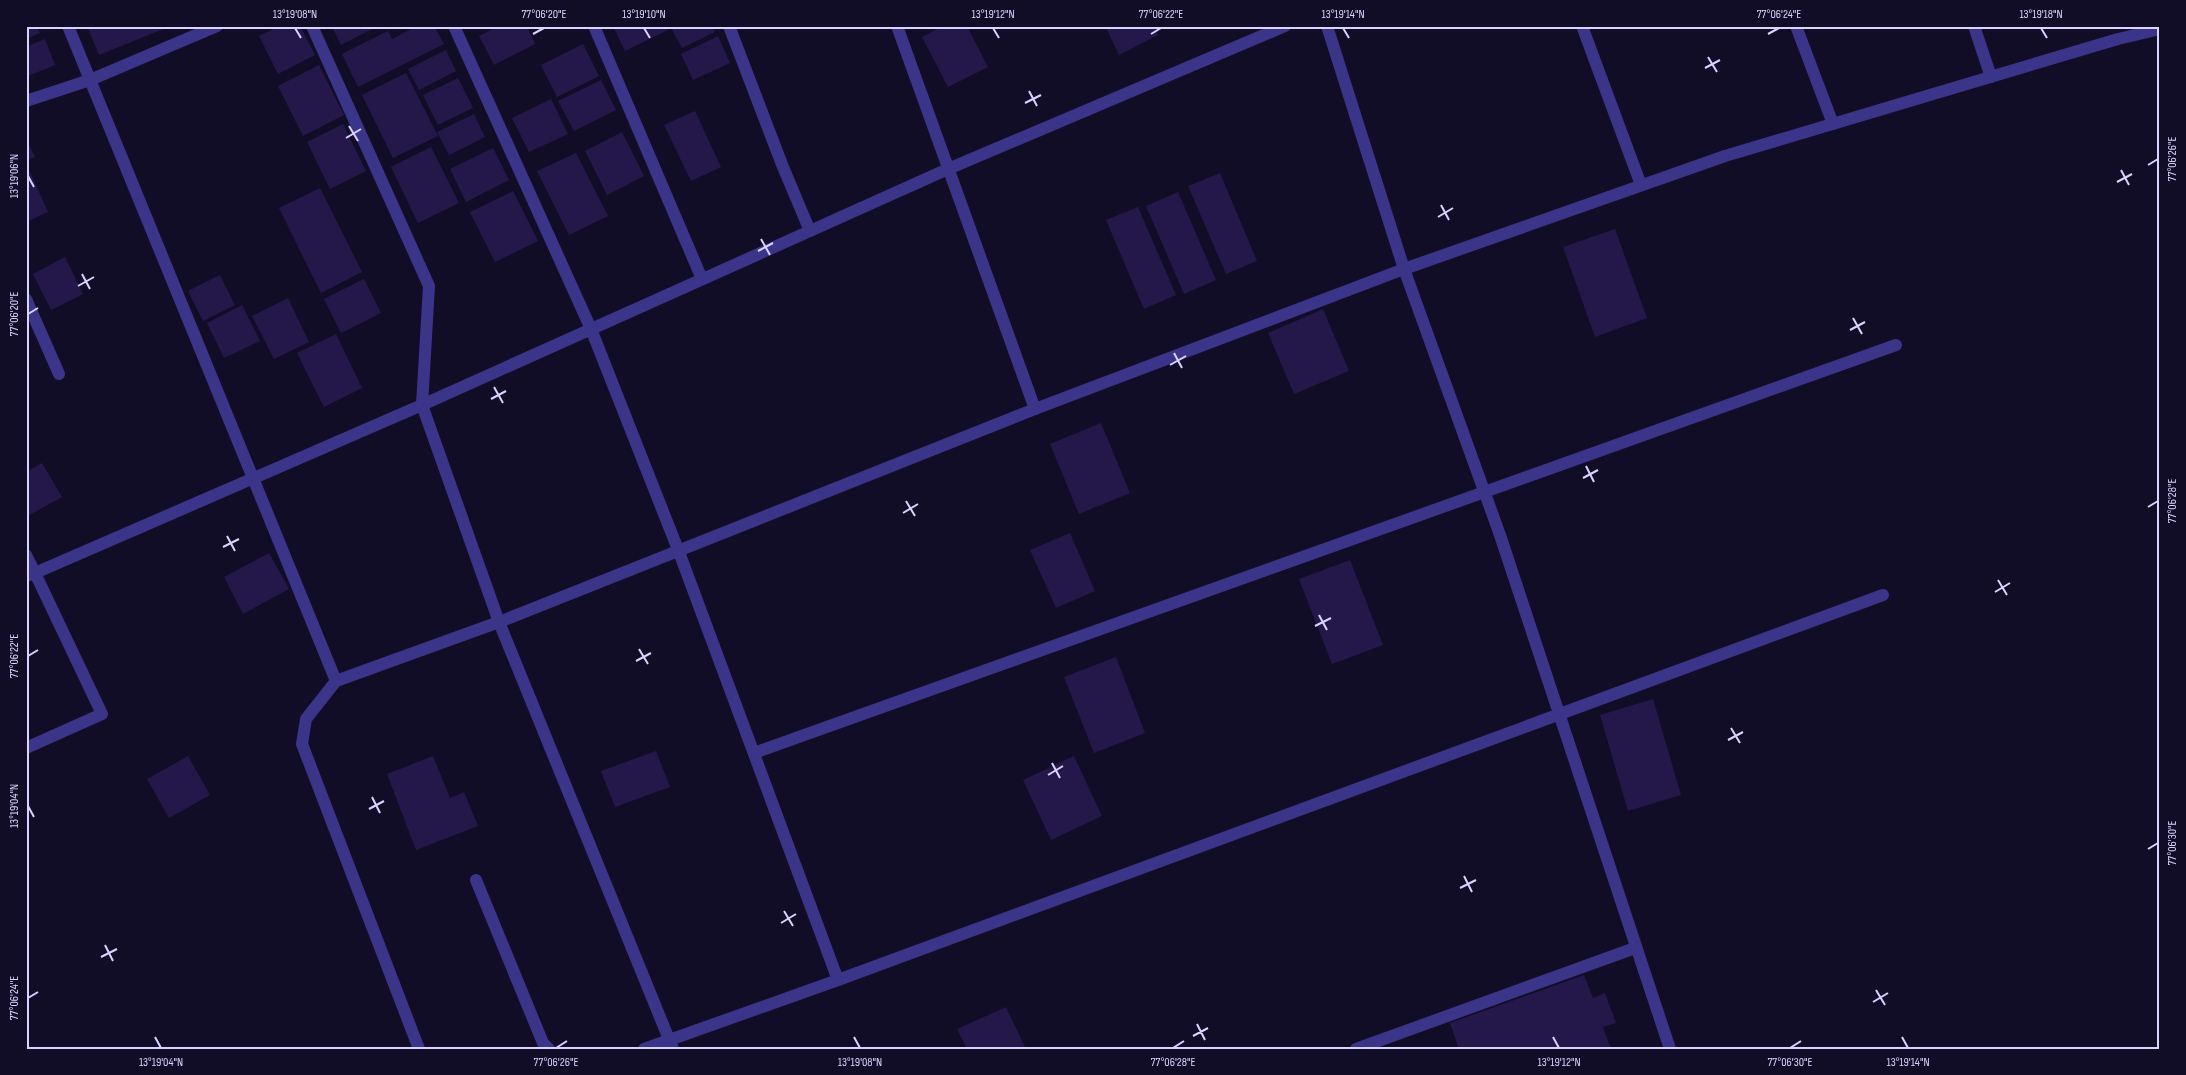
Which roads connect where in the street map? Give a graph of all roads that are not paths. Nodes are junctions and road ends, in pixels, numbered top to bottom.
1 (68, 26) edge
2 (217, 26) edge
3 (312, 26) edge
4 (454, 26) edge
5 (594, 26) edge
6 (729, 26) edge
7 (897, 26) edge
8 (1285, 26) edge
9 (1327, 26) edge
10 (1582, 26) edge
11 (1796, 26) edge
12 (1974, 26) edge
13 (2160, 29) edge
14 (1991, 77) junction
15 (90, 80) junction
16 (26, 101) edge
17 (1833, 124) junction
18 (948, 169) junction
19 (1641, 185) junction
20 (810, 231) junction
21 (1404, 268) junction
22 (702, 279) junction
23 (26, 299) edge
24 (591, 329) junction
25 (1896, 345) dead end
26 (59, 374) dead end
27 (422, 405) junction
28 (1035, 409) junction
29 (253, 478) junction
30 (1484, 491) junction
31 (679, 552) junction
32 (26, 555) edge
33 (31, 574) edge
34 (1883, 595) dead end
35 (499, 622) junction
36 (336, 681) junction
37 (1558, 714) junction
38 (26, 748) edge
39 (754, 752) junction
40 (476, 880) dead end
41 (1635, 948) junction
42 (838, 980) junction
43 (671, 1045) edge
44 (419, 1049) edge
45 (549, 1049) edge
46 (644, 1049) edge
47 (1356, 1049) edge
48 (1670, 1049) edge

1 - 15 street
2 - 15 street
3 - 27 street
4 - 24 street
5 - 22 street
6 - 20 street
7 - 18 street
8 - 18 street
9 - 21 street
10 - 19 street
11 - 17 street
12 - 14 street
13 - 14 street
14 - 17 street
15 - 16 street
15 - 29 street
17 - 19 street
18 - 20 street
18 - 28 street
19 - 21 street
20 - 22 street
21 - 28 street
21 - 30 street
22 - 24 street
23 - 26 street
24 - 27 street
24 - 31 street
25 - 30 street
27 - 29 street
27 - 35 street
28 - 31 street
29 - 33 street
29 - 36 street
30 - 37 street
30 - 39 street
31 - 35 street
31 - 39 street
32 - 33 street
33 - 38 street
34 - 37 street
35 - 36 street
35 - 43 street
36 - 44 street
37 - 41 street
37 - 42 street
39 - 42 street
40 - 45 street
41 - 47 street
41 - 48 street
42 - 43 street
43 - 46 street

